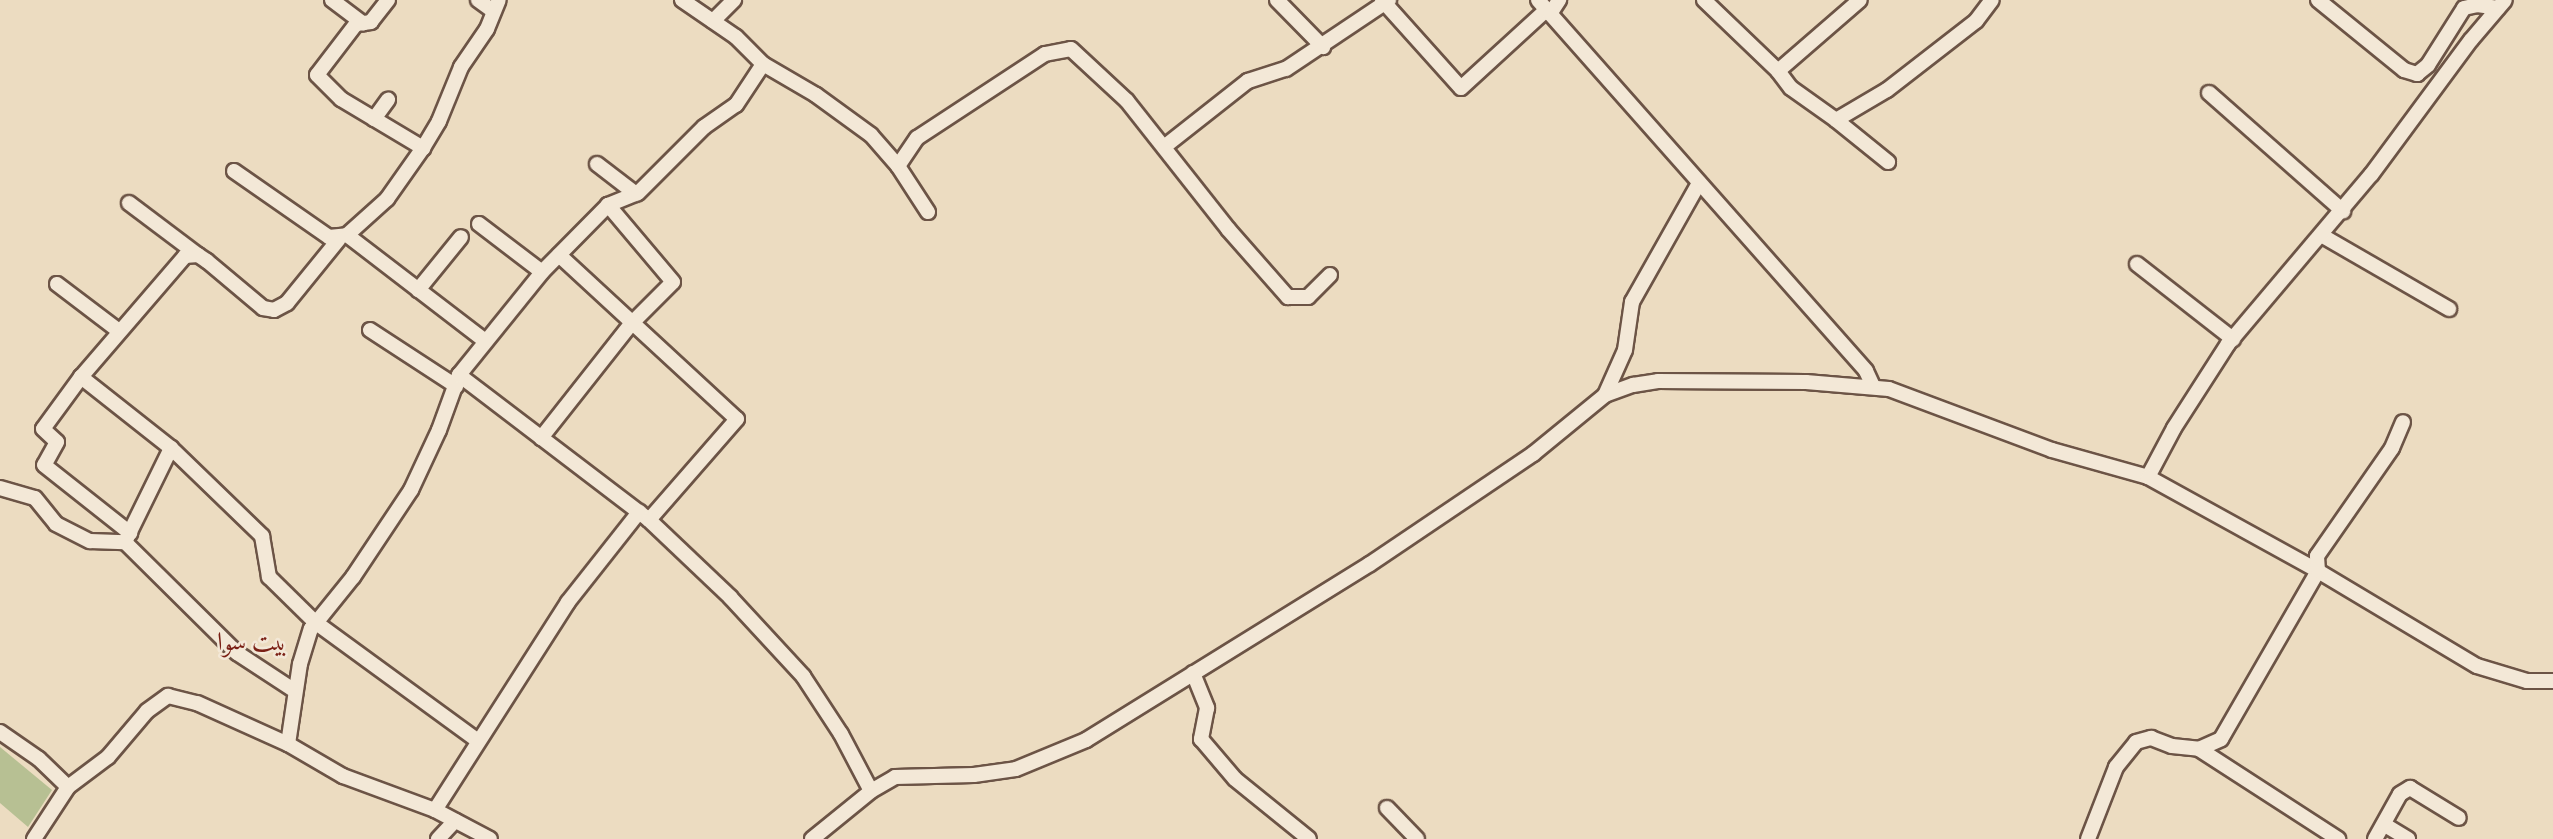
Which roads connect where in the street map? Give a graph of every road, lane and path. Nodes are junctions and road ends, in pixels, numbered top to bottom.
1 (332, 0) edge
2 (388, 0) edge
3 (478, 0) edge
4 (682, 0) edge
5 (734, 0) edge
6 (1277, 0) edge
7 (1559, 0) edge
8 (1704, 0) edge
9 (1860, 0) edge
10 (1992, 0) edge
11 (2319, 0) edge
12 (1385, 1) edge
13 (2501, 4) edge
14 (496, 5) edge
15 (1545, 8) edge
16 (713, 21) junction
17 (363, 23) junction
18 (1323, 47) junction
19 (763, 64) junction
20 (1778, 71) junction
21 (2209, 93) dead end
22 (388, 100) dead end
23 (374, 119) junction
24 (1836, 120) junction
25 (1164, 147) junction
26 (423, 148) junction
27 (1888, 162) dead end
28 (597, 164) dead end
29 (898, 166) junction
30 (234, 171) dead end
31 (1699, 183) junction
32 (636, 194) junction
33 (129, 203) dead end
34 (608, 205) junction
35 (2343, 211) junction
36 (928, 212) dead end
37 (479, 224) dead end
38 (2321, 235) junction
39 (343, 237) junction
40 (461, 237) dead end
41 (198, 255) junction
42 (559, 255) junction
43 (2137, 264) dead end
44 (542, 272) junction
45 (1330, 275) dead end
46 (57, 284) dead end
47 (418, 290) junction
48 (2449, 309) dead end
49 (631, 324) junction
50 (370, 330) dead end
51 (119, 331) junction
52 (2233, 339) junction
53 (484, 341) junction
54 (81, 377) junction
55 (457, 381) junction
56 (1874, 386) junction
57 (1605, 395) junction
58 (2403, 422) dead end
59 (541, 438) junction
60 (171, 448) junction
61 (2148, 477) junction
62 (0, 488) edge
63 (644, 516) junction
64 (128, 538) junction
65 (2318, 571) junction
66 (315, 622) junction
67 (1193, 673) junction
68 (2553, 681) edge
69 (296, 691) junction
70 (0, 732) edge
71 (477, 740) junction
72 (288, 744) junction
73 (2199, 749) junction
74 (68, 787) junction
75 (870, 791) junction
76 (1387, 808) dead end
77 (435, 810) junction
78 (2459, 818) dead end
79 (455, 821) junction
80 (2385, 825) junction
81 (34, 839) edge
82 (438, 839) edge
83 (448, 839) edge
84 (490, 839) edge
85 (812, 839) edge
86 (1309, 839) edge
87 (1417, 839) edge
88 (2088, 839) edge
89 (2338, 839) edge
90 (2375, 839) edge
91 (2408, 839) edge

1 - 17 street
2 - 17 street
3 - 14 street
4 - 16 street
5 - 16 street
6 - 18 street
7 - 15 street
8 - 20 street
9 - 20 street
10 - 24 street
11 - 13 street
12 - 15 street
12 - 18 street
13 - 35 street
14 - 26 street
15 - 31 street
16 - 19 street
17 - 23 street
18 - 25 street
19 - 29 street
19 - 32 street
20 - 24 street
21 - 35 street
22 - 23 street
23 - 26 street
24 - 27 street
25 - 29 street
25 - 45 street
26 - 39 street
28 - 32 street
29 - 36 street
30 - 39 street
31 - 56 street
31 - 57 street
32 - 34 street
33 - 41 street
34 - 42 street
34 - 49 street
35 - 38 street
37 - 44 street
38 - 48 street
38 - 52 street
39 - 41 street
39 - 47 street
40 - 47 street
41 - 51 street
42 - 44 street
42 - 49 street
43 - 52 street
44 - 53 street
46 - 51 street
47 - 53 street
49 - 59 street
49 - 63 street
50 - 55 street
51 - 54 street
52 - 61 street
53 - 55 street
54 - 60 street
54 - 64 street
55 - 59 street
55 - 66 street
56 - 57 street
56 - 61 street
57 - 67 street
58 - 65 street
59 - 63 street
60 - 64 street
60 - 66 street
61 - 65 street
62 - 64 street
63 - 71 street
63 - 75 street
64 - 69 street
65 - 68 street
65 - 73 street
66 - 69 street
66 - 71 street
67 - 75 street
67 - 86 street
69 - 72 street
70 - 74 street
71 - 77 street
72 - 74 street
72 - 77 street
73 - 88 street
73 - 89 street
74 - 81 street
75 - 85 street
76 - 87 street
77 - 79 street
78 - 80 street
79 - 82 street
79 - 83 street
79 - 84 street
80 - 90 street
80 - 91 street

